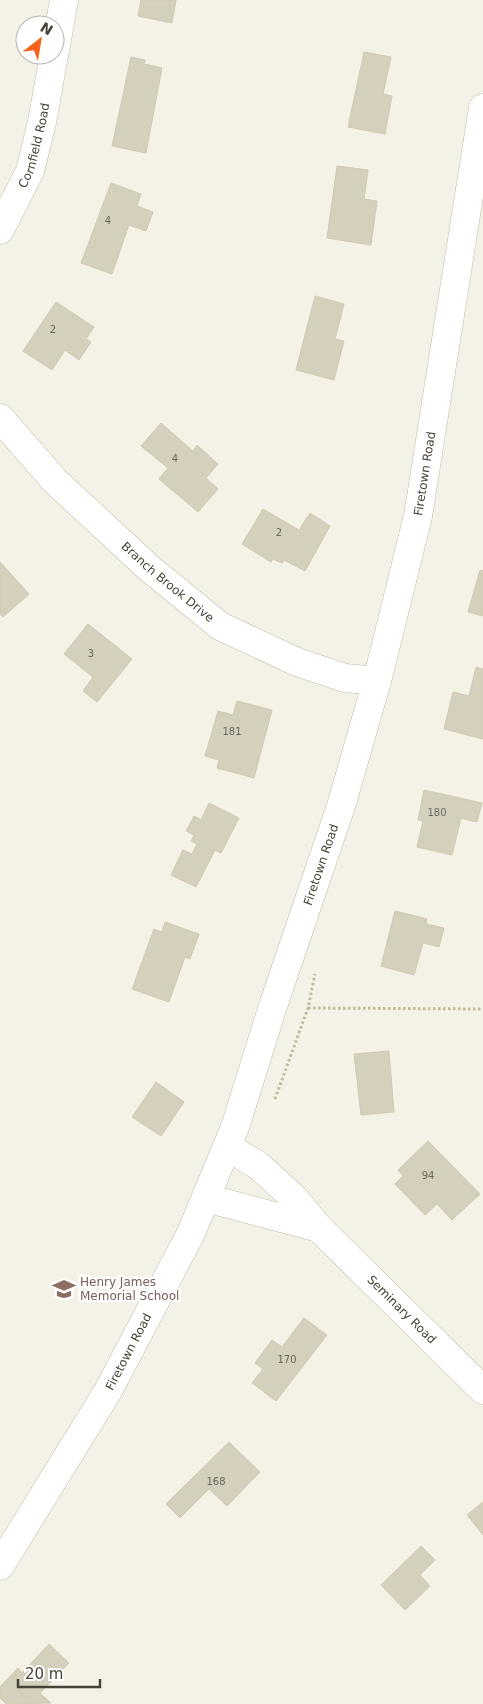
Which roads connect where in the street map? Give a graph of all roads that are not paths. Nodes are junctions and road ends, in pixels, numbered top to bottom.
1 (64, 0) edge
2 (61, 15) edge
3 (52, 65) edge
4 (483, 108) edge
5 (0, 230) edge
6 (0, 418) edge
7 (377, 681) junction
8 (228, 1148) junction
9 (206, 1198) junction
10 (319, 1228) junction
11 (483, 1390) edge
12 (0, 1566) edge

1 - 2 street
3 - 5 street, Cornfield Road
4 - 7 street, Firetown Road
6 - 7 street, Branch Brook Drive
7 - 8 street, Firetown Road
8 - 9 street, Firetown Road
8 - 10 street, Seminary Road
9 - 10 street, Seminary Road
9 - 12 street, Firetown Road
10 - 11 street, Seminary Road

